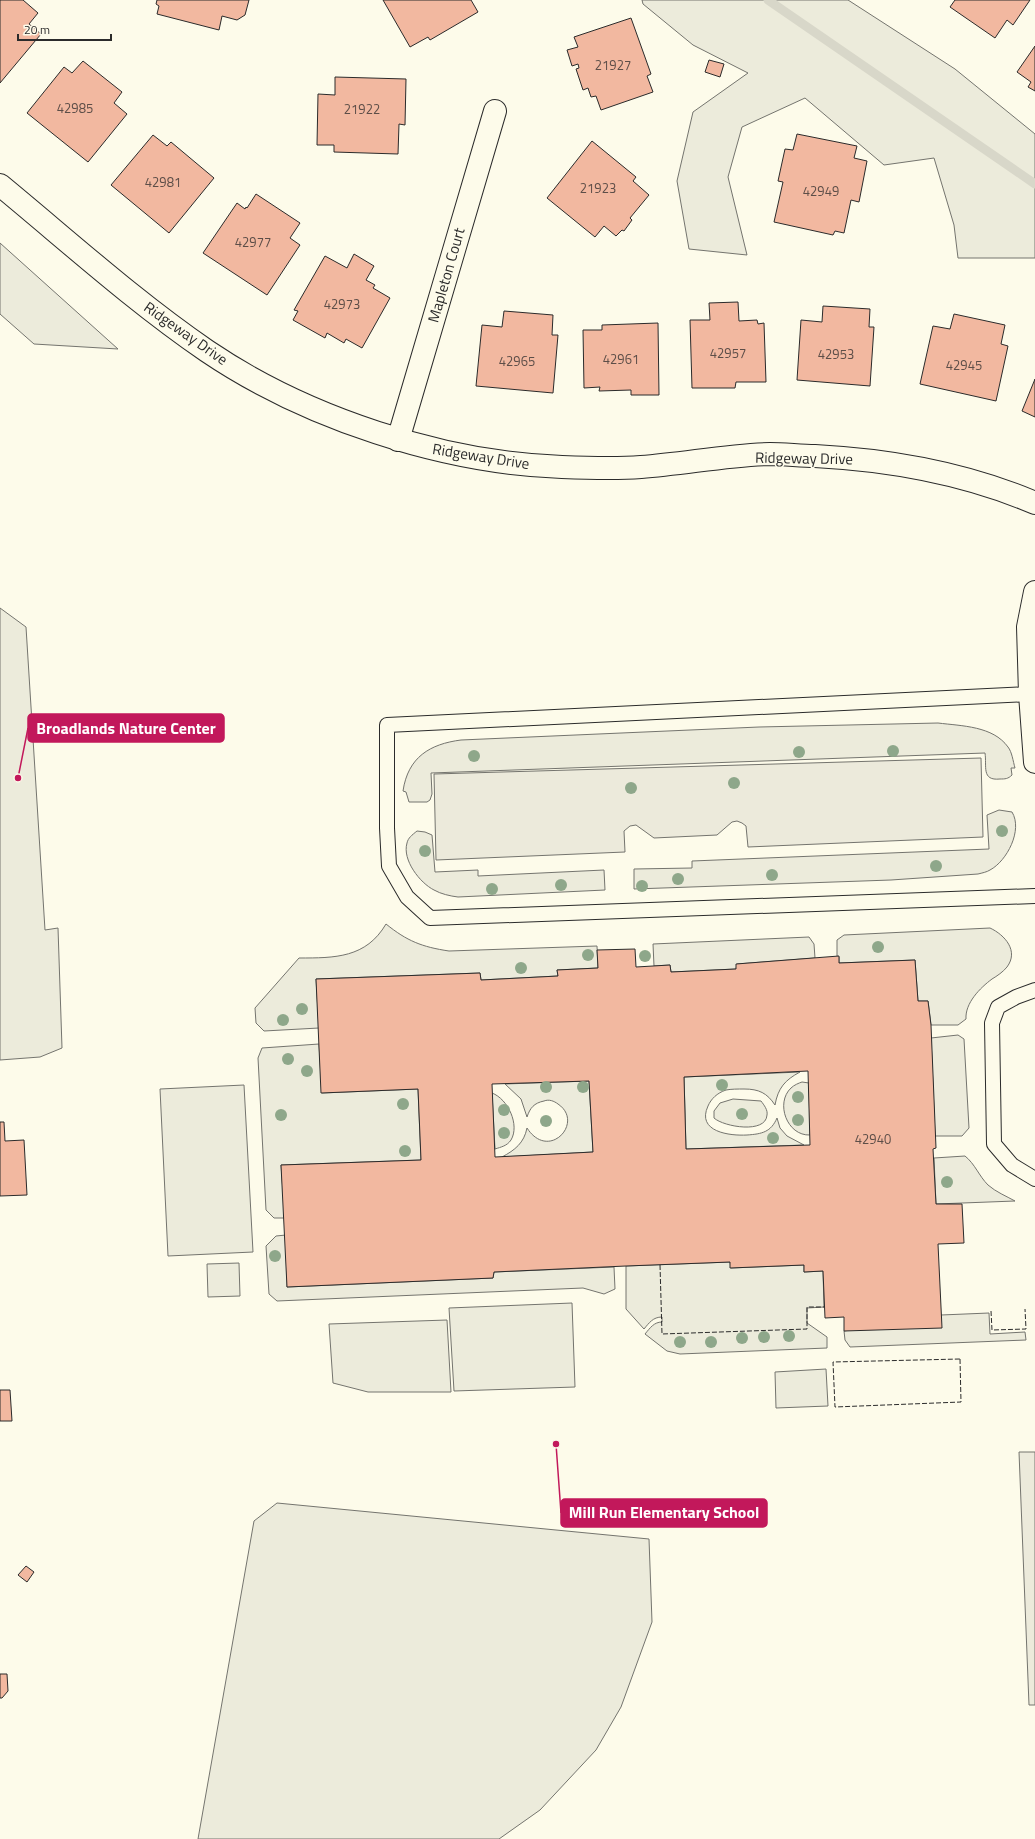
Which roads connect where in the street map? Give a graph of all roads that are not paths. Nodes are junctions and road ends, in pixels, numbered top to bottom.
1 (495, 111) dead end
2 (0, 184) edge
3 (398, 440) junction
4 (1035, 503) edge
5 (1035, 592) edge
6 (1030, 694) junction
7 (1035, 762) edge
8 (1035, 896) edge
9 (1035, 990) edge
10 (1035, 1179) edge

1 - 3 street, Mapleton Court
2 - 3 street, Ridgeway Drive
3 - 4 street, Ridgeway Drive
5 - 6 street
6 - 7 street
6 - 8 lane
9 - 10 lane

